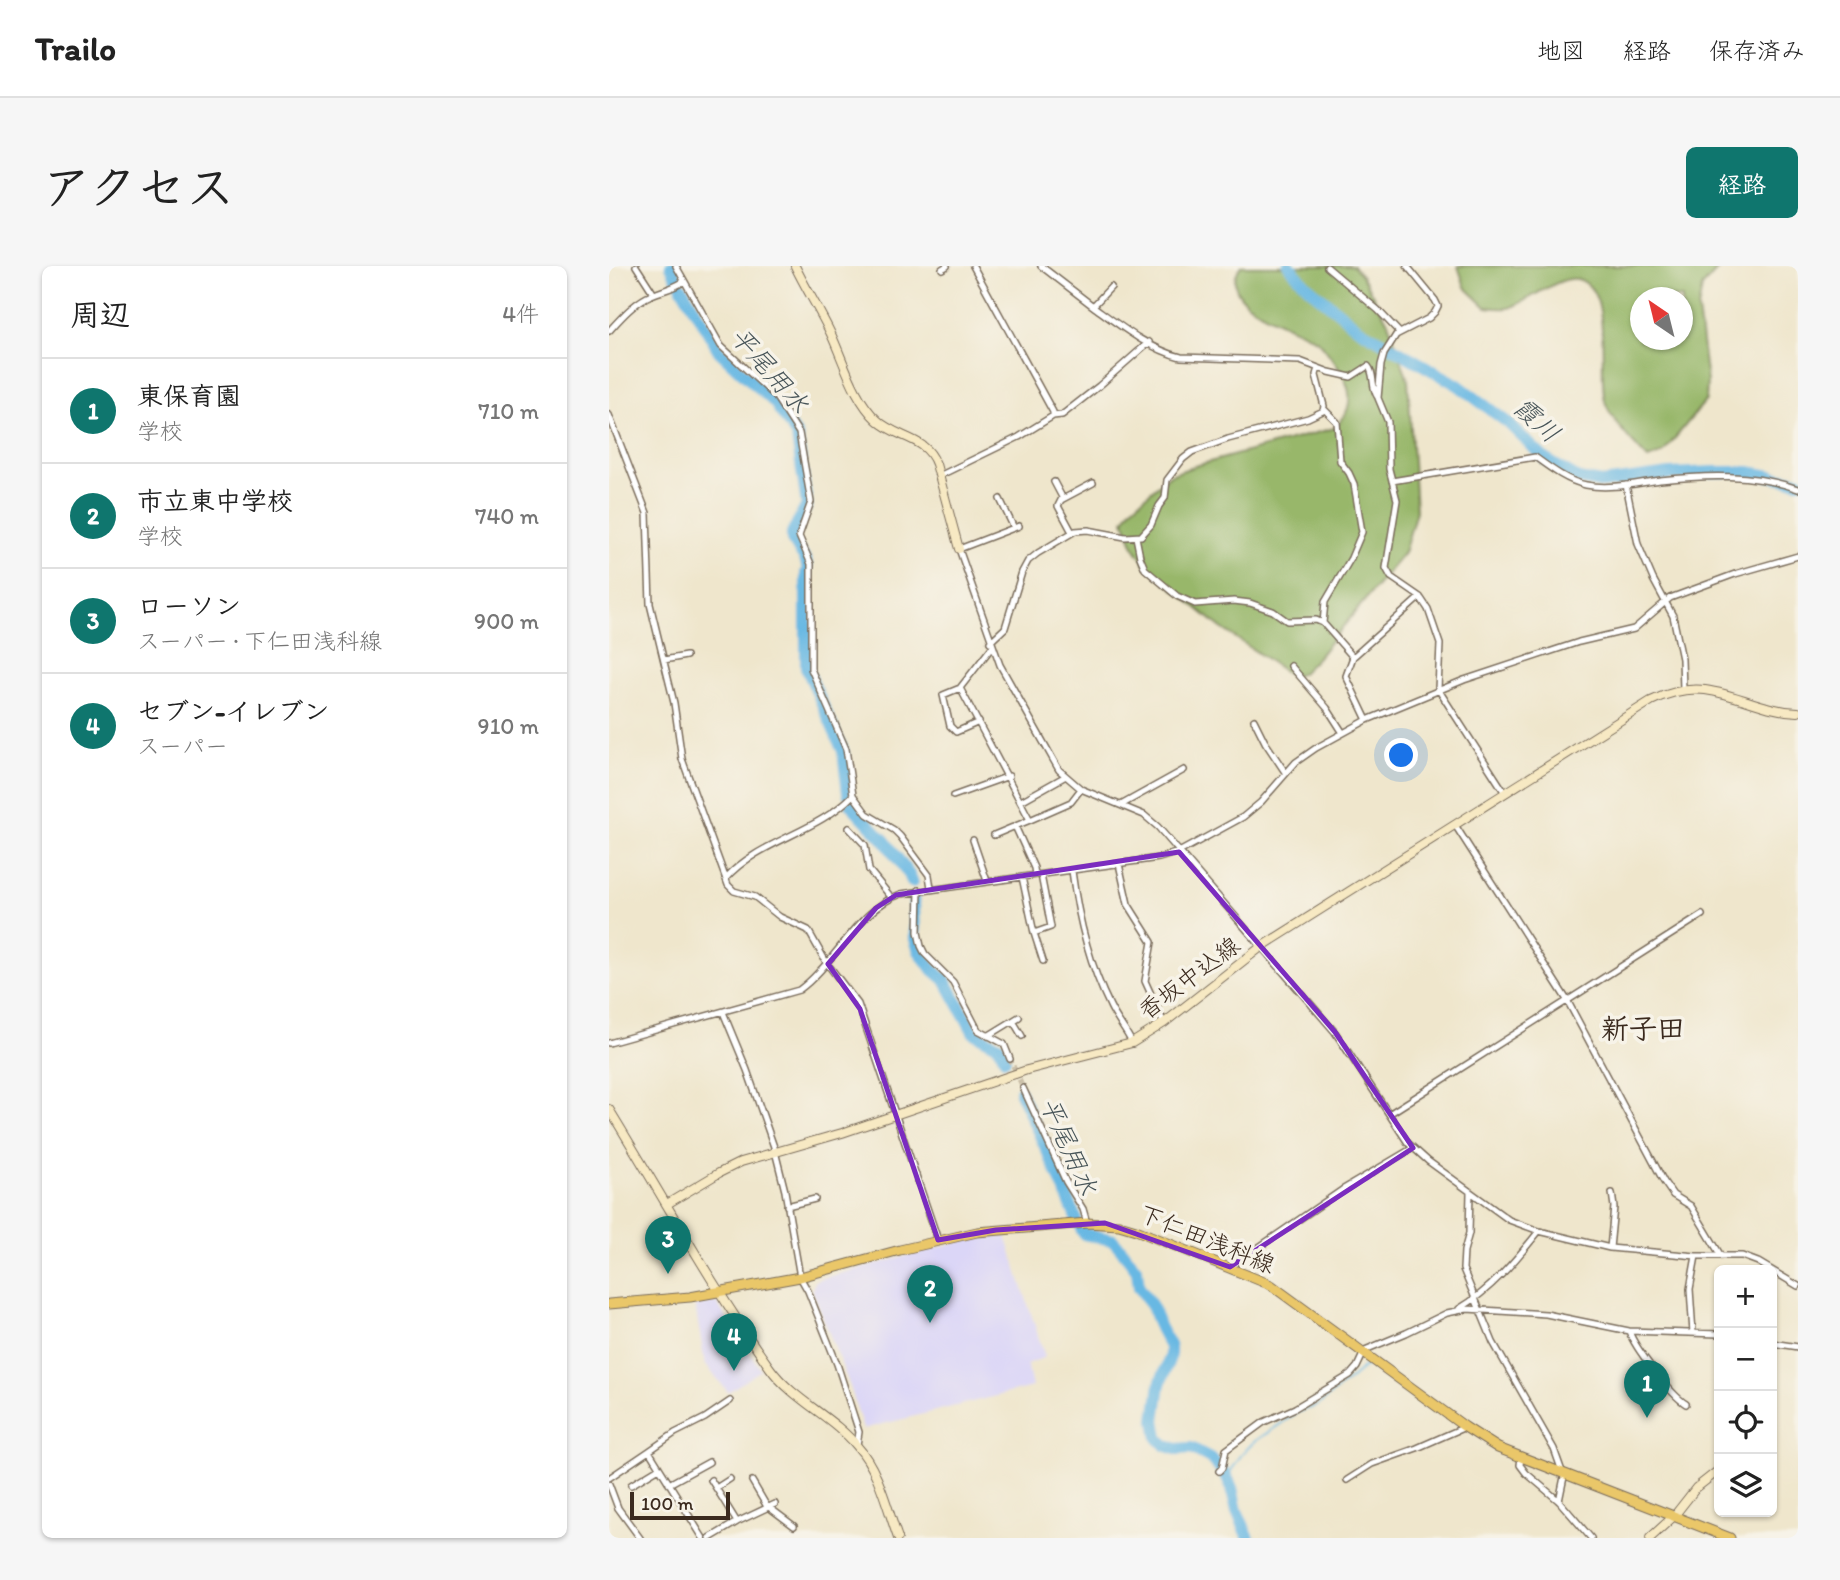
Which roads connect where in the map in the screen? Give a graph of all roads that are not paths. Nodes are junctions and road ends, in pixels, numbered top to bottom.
1 (636, 266) edge
2 (675, 266) edge
3 (795, 266) edge
4 (973, 266) edge
5 (1041, 266) edge
6 (1407, 266) edge
7 (1327, 267) edge
8 (684, 282) junction
9 (1111, 287) dead end
10 (654, 294) junction
11 (1093, 306) junction
12 (609, 331) edge
13 (1399, 332) junction
14 (1149, 342) junction
15 (1318, 368) junction
16 (1378, 398) junction
17 (1324, 409) junction
18 (609, 415) edge
19 (1053, 416) junction
20 (939, 475) junction
21 (1392, 481) junction
22 (1053, 482) dead end
23 (1093, 483) dead end
24 (1626, 485) junction
25 (1798, 489) edge
26 (1000, 499) dead end
27 (1063, 499) junction
28 (1072, 532) junction
29 (1136, 537) junction
30 (959, 549) junction
31 (1798, 556) edge
32 (1420, 597) junction
33 (1664, 601) junction
34 (1323, 623) junction
35 (991, 645) junction
36 (686, 656) dead end
37 (1353, 657) junction
38 (664, 660) junction
39 (1291, 666) dead end
40 (960, 688) junction
41 (1683, 689) junction
42 (1439, 690) junction
43 (1798, 712) edge
44 (1254, 720) dead end
45 (1367, 720) junction
46 (979, 722) junction
47 (1343, 733) junction
48 (1184, 770) dead end
49 (1285, 772) junction
50 (1009, 776) junction
51 (1064, 776) junction
52 (1081, 789) junction
53 (1505, 793) junction
54 (853, 795) junction
55 (953, 796) dead end
56 (1021, 801) junction
57 (1121, 806) junction
58 (1030, 820) junction
59 (1455, 825) junction
60 (1015, 826) junction
61 (849, 828) dead end
62 (994, 835) dead end
63 (973, 840) dead end
64 (1179, 852) junction
65 (1119, 864) junction
66 (1072, 871) junction
67 (1038, 875) junction
68 (1023, 877) junction
69 (726, 878) junction
70 (987, 881) junction
71 (931, 888) junction
72 (919, 890) junction
73 (891, 897) junction
74 (1702, 915) dead end
75 (1034, 933) junction
76 (1261, 947) junction
77 (1043, 961) dead end
78 (828, 964) junction
79 (1567, 1000) junction
80 (723, 1012) junction
81 (1019, 1017) dead end
82 (1013, 1021) junction
83 (1164, 1023) junction
84 (988, 1036) junction
85 (1022, 1036) dead end
86 (609, 1043) edge
87 (1132, 1043) junction
88 (1010, 1059) tunnel mouth
89 (1023, 1088) tunnel mouth
90 (609, 1109) edge
91 (1389, 1114) junction
92 (895, 1115) junction
93 (1413, 1148) junction
94 (775, 1152) junction
95 (1470, 1192) junction
96 (1612, 1193) dead end
97 (815, 1199) dead end
98 (667, 1204) junction
99 (787, 1206) junction
100 (1087, 1223) junction
101 (1539, 1231) junction
102 (938, 1240) junction
103 (1610, 1248) junction
104 (1696, 1256) junction
105 (1721, 1256) junction
106 (1230, 1267) junction
107 (800, 1277) junction
108 (1798, 1286) edge
109 (720, 1292) junction
110 (1475, 1299) junction
111 (609, 1304) edge
112 (1458, 1310) junction
113 (1479, 1310) junction
114 (1629, 1331) junction
115 (1693, 1333) junction
116 (1714, 1334) edge
117 (1777, 1344) edge
118 (1798, 1346) edge
119 (1364, 1352) junction
120 (730, 1401) dead end
121 (1686, 1404) dead end
122 (1465, 1427) junction
123 (857, 1445) junction
124 (649, 1451) junction
125 (1521, 1457) junction
126 (709, 1462) dead end
127 (659, 1468) junction
128 (1221, 1469) dead end
129 (1563, 1474) junction
130 (1714, 1474) edge
131 (609, 1478) edge
132 (730, 1479) dead end
133 (711, 1480) dead end
134 (1347, 1480) dead end
135 (752, 1481) dead end
136 (609, 1484) edge
137 (669, 1484) junction
138 (631, 1485) dead end
139 (716, 1488) junction
140 (1559, 1502) junction
141 (775, 1504) dead end
142 (768, 1507) junction
143 (1674, 1516) junction
144 (737, 1522) junction
145 (794, 1526) dead end
146 (640, 1538) edge
147 (703, 1538) edge
148 (710, 1538) edge
149 (898, 1538) edge
150 (1591, 1538) edge
151 (1650, 1538) edge
152 (1730, 1538) edge

1 - 10 street
2 - 8 street
3 - 20 main road
4 - 19 street
5 - 11 street
6 - 13 street
7 - 13 street
8 - 10 street
8 - 54 street
9 - 11 street
10 - 12 street
11 - 14 street
13 - 16 street
14 - 15 street
14 - 19 street
15 - 16 street
15 - 17 street
16 - 21 street
17 - 29 street
17 - 34 street
18 - 38 street
19 - 20 street
20 - 30 main road
21 - 24 street
21 - 32 street
22 - 27 street
23 - 27 street
24 - 25 street
24 - 33 street
26 - 30 street
27 - 28 street
28 - 29 street
28 - 35 street
29 - 34 street
30 - 35 street
31 - 33 street
32 - 37 street
32 - 42 street
33 - 41 street
33 - 42 street
34 - 37 street
35 - 40 street
35 - 51 street
36 - 38 street
37 - 45 street
38 - 69 street
39 - 47 street
40 - 46 street
40 - 46 street
41 - 43 main road, 香坂中込線
41 - 53 main road, 香坂中込線
42 - 45 street
42 - 53 street
44 - 49 street
45 - 47 street
46 - 50 street
47 - 49 street
48 - 57 street
49 - 64 street
50 - 55 street
50 - 56 street
51 - 52 street
51 - 56 street
52 - 57 street
52 - 58 street
53 - 59 main road, 香坂中込線
54 - 69 street
54 - 71 street
56 - 58 street
57 - 64 street
58 - 60 street
59 - 76 main road, 香坂中込線
59 - 79 street
60 - 62 street
60 - 67 street
61 - 73 street
63 - 70 street
64 - 65 street
64 - 76 street
65 - 66 street
65 - 83 street
66 - 67 street
66 - 87 street
67 - 68 street
67 - 75 street
68 - 70 street
68 - 75 street
69 - 78 street
70 - 71 street
71 - 72 street
72 - 73 street
72 - 84 street
73 - 78 street
74 - 79 street
75 - 77 street
76 - 83 main road, 香坂中込線
76 - 91 street
78 - 80 street
78 - 92 street
79 - 91 street
79 - 105 street
80 - 86 street
80 - 94 street
81 - 82 street
82 - 84 street
82 - 85 street
83 - 87 main road, 香坂中込線
84 - 88 street
87 - 92 main road, 香坂中込線
89 - 100 street
90 - 98 main road
91 - 93 street
92 - 94 main road, 香坂中込線
92 - 102 street
93 - 95 street
93 - 106 street
94 - 98 main road, 香坂中込線
94 - 99 street
95 - 101 street
95 - 110 street
96 - 103 street
97 - 99 street
98 - 109 main road
99 - 107 street
100 - 102 main road, 下仁田浅科線
100 - 106 main road, 下仁田浅科線
101 - 103 street
101 - 110 street
102 - 107 main road, 下仁田浅科線
103 - 104 street
104 - 105 street
104 - 115 street
105 - 108 street
106 - 119 main road, 下仁田浅科線
107 - 109 main road, 下仁田浅科線
107 - 123 street
109 - 111 main road, 下仁田浅科線
109 - 123 main road
110 - 112 street
110 - 113 street
112 - 113 street
112 - 119 street
113 - 114 street
113 - 129 street
114 - 115 street
114 - 121 street
115 - 116 street
117 - 118 street
119 - 122 main road, 下仁田浅科線
119 - 128 street
120 - 124 street
122 - 125 main road, 下仁田浅科線
122 - 134 street
123 - 149 main road
124 - 127 street
124 - 131 street
125 - 129 main road, 下仁田浅科線
125 - 140 street
126 - 137 street
127 - 137 street
127 - 138 street
129 - 140 street
129 - 143 main road, 下仁田浅科線
130 - 143 main road
132 - 139 street
133 - 139 street
135 - 142 street
136 - 146 street
137 - 147 street
139 - 144 street
140 - 150 street
141 - 142 street
142 - 144 street
142 - 145 street
143 - 151 main road
143 - 152 main road, 下仁田浅科線
144 - 148 street

